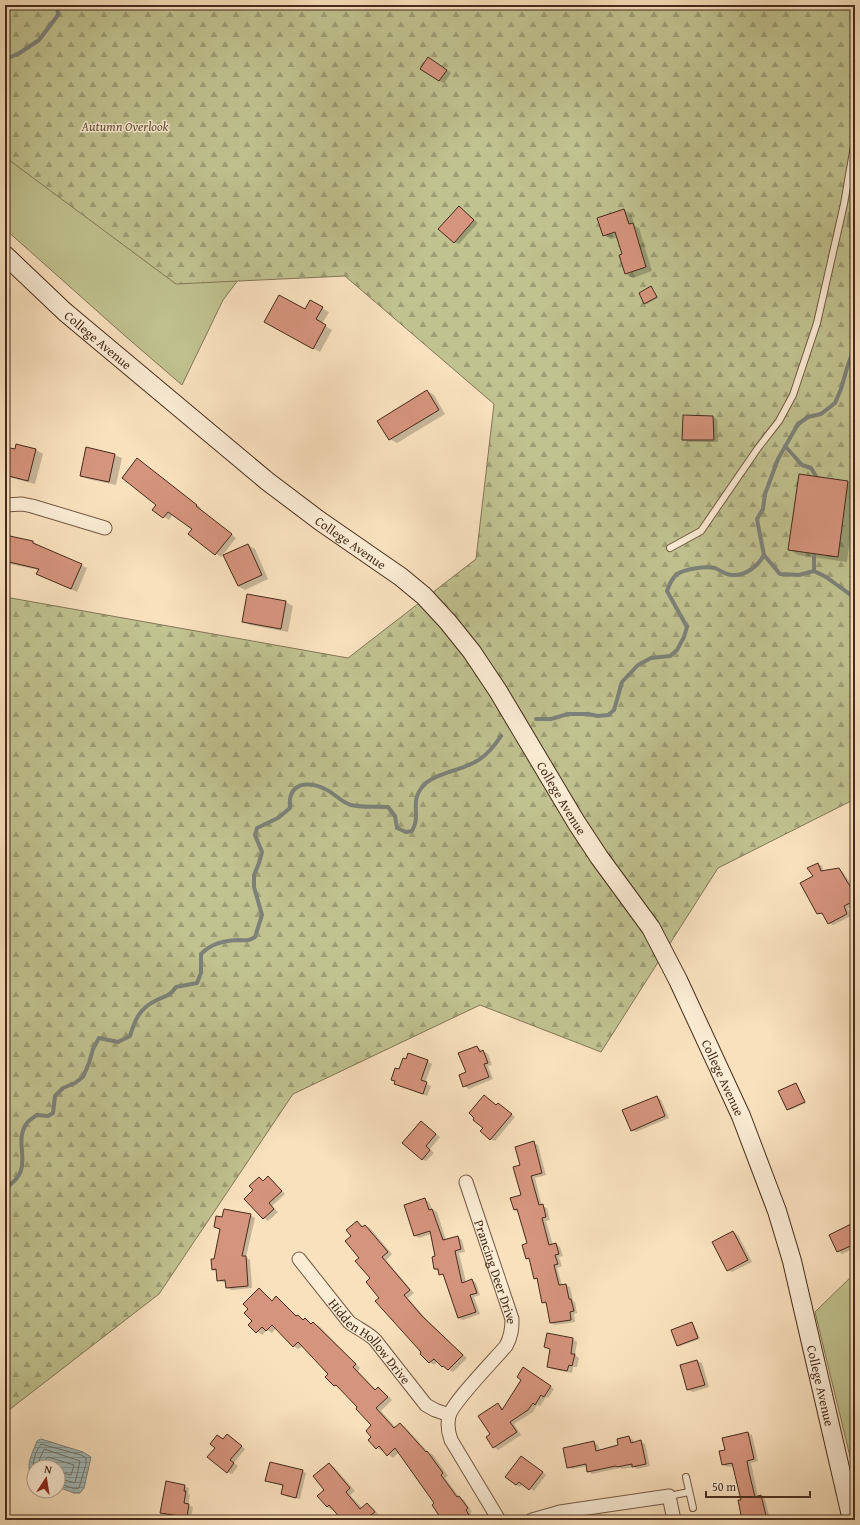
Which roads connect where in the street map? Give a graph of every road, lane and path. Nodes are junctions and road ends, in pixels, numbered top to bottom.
1 (855, 140) edge
2 (5, 256) edge
3 (5, 505) edge
4 (105, 528) dead end
5 (670, 548) dead end
6 (466, 1182) dead end
7 (299, 1259) dead end
8 (449, 1415) junction
9 (686, 1477) dead end
10 (690, 1492) junction
11 (668, 1496) junction
12 (693, 1508) dead end
13 (499, 1520) edge
14 (532, 1520) edge
15 (674, 1520) edge
16 (852, 1520) edge

1 - 5 lane
2 - 16 street, College Avenue
3 - 4 street
6 - 8 street, Prancing Deer Drive
7 - 8 street, Hidden Hollow Drive
8 - 13 street
9 - 10 lane
10 - 11 lane
10 - 12 lane
11 - 14 street
11 - 15 street

